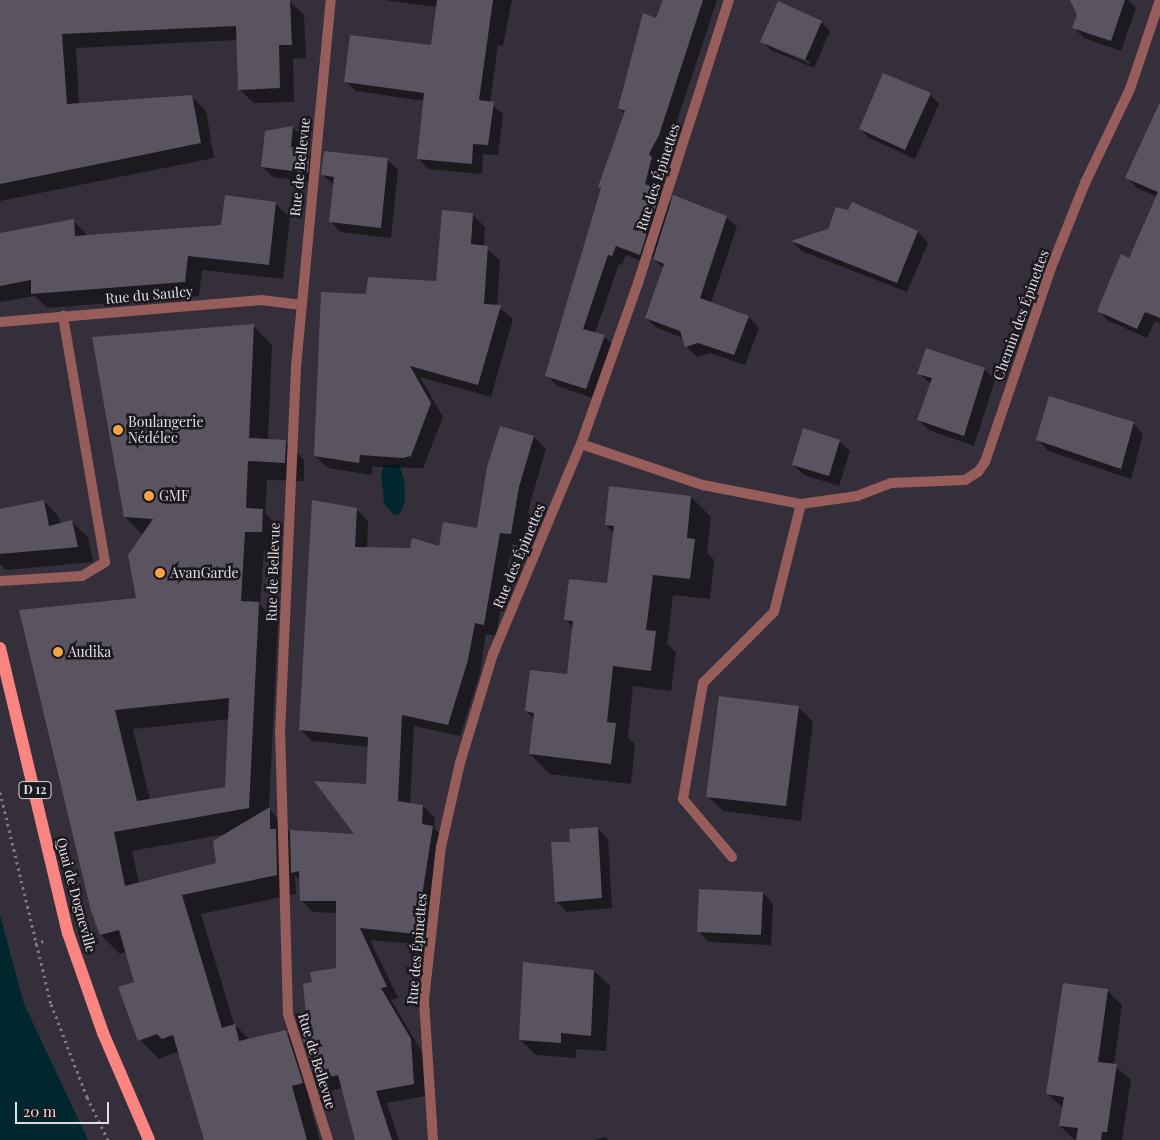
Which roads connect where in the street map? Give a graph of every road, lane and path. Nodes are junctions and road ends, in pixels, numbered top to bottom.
1 (331, 0) edge
2 (729, 0) edge
3 (1160, 0) edge
4 (300, 305) junction
5 (63, 316) junction
6 (0, 322) edge
7 (581, 444) junction
8 (802, 504) junction
9 (0, 582) edge
10 (0, 648) edge
11 (0, 792) edge
12 (732, 856) dead end
13 (108, 1140) edge
14 (149, 1140) edge
15 (328, 1140) edge
16 (433, 1140) edge

1 - 4 street, Rue de Bellevue
2 - 7 street, Rue des Épinettes
3 - 8 street, Chemin des Épinettes
4 - 5 street, Rue du Saulcy
4 - 15 street, Rue de Bellevue
5 - 6 street, Rue du Saulcy
5 - 9 street
7 - 8 street, Chemin des Épinettes
7 - 16 street, Rue des Épinettes
8 - 12 street
10 - 14 main road, Quai de Dogneville / D 12
11 - 13 path

